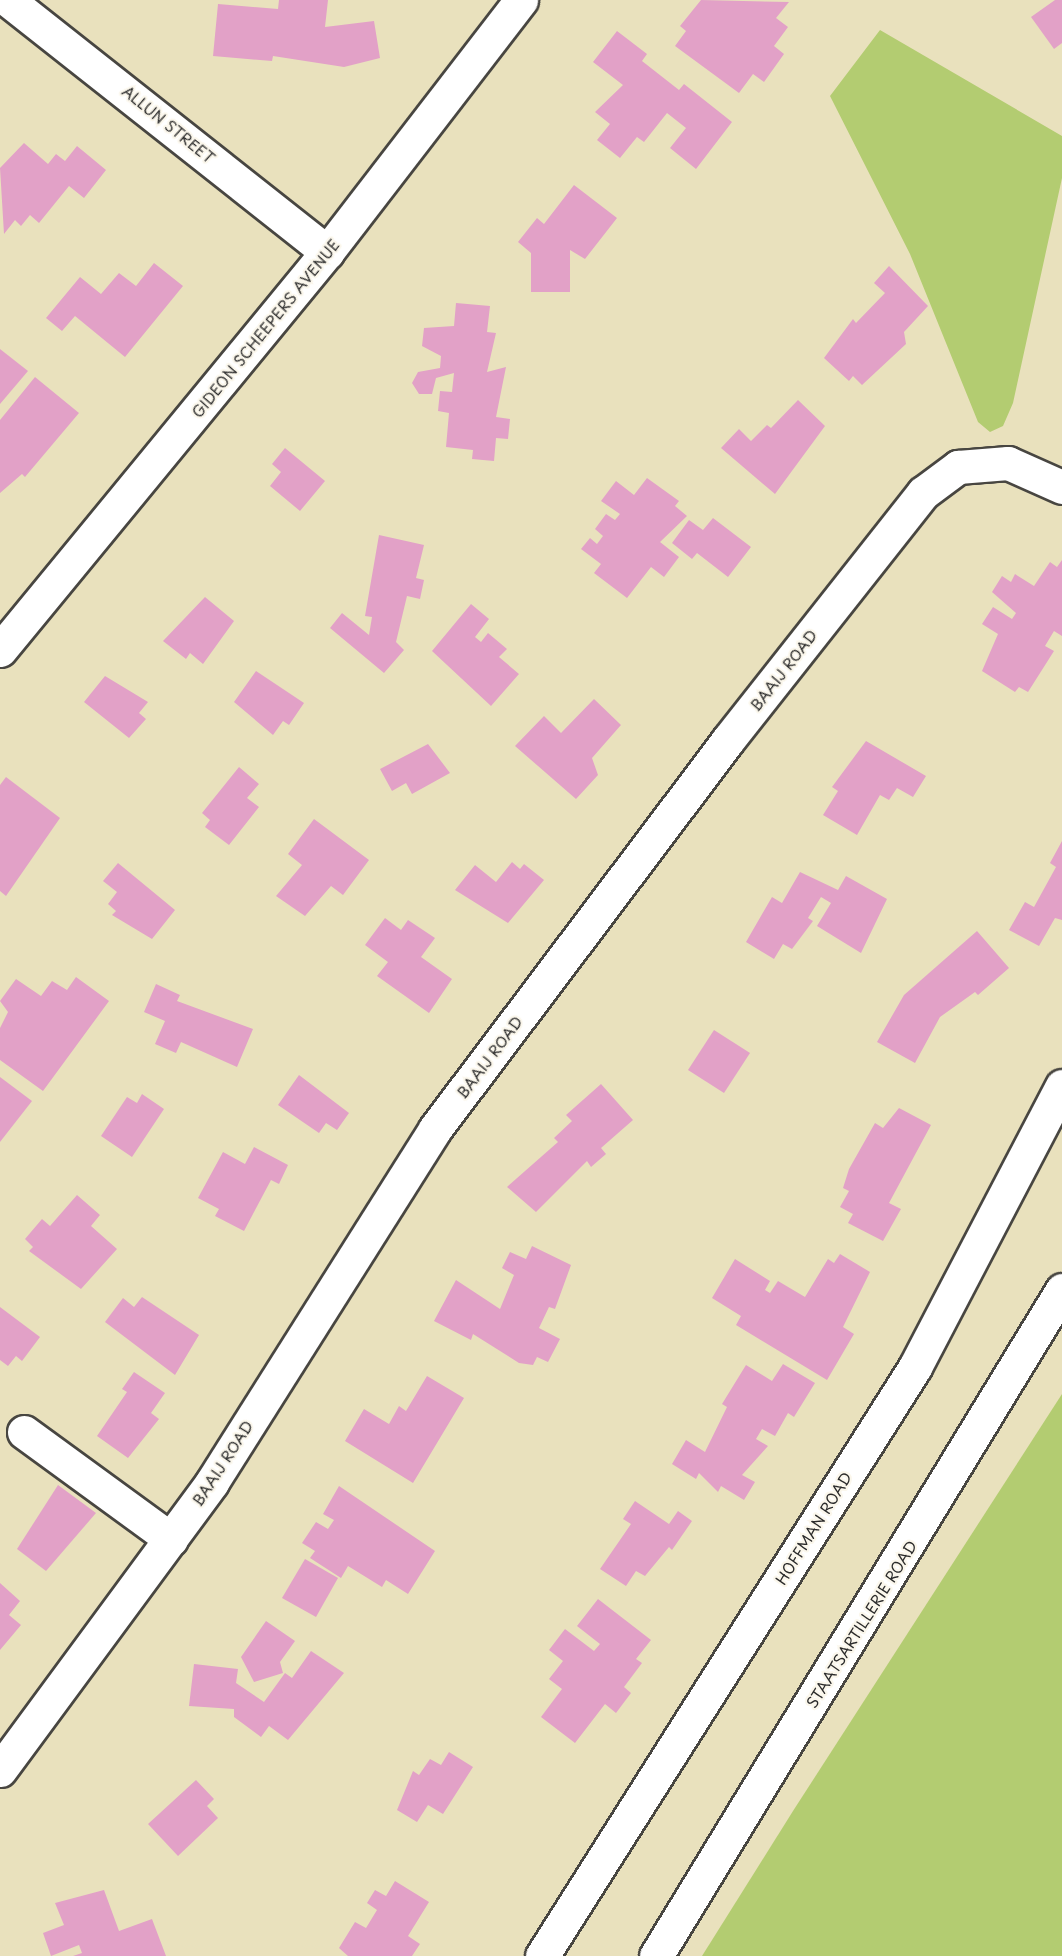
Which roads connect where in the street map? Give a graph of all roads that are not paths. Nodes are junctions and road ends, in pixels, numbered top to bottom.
1 (8, 0) edge
2 (521, 0) edge
3 (327, 252) junction
4 (1062, 487) edge
5 (0, 650) edge
6 (1062, 1086) edge
7 (1062, 1290) edge
8 (24, 1432) dead end
9 (171, 1539) junction
10 (0, 1770) edge
11 (542, 1956) edge
12 (656, 1956) edge

1 - 3 street, ALLUN STREET
2 - 3 street, GIDEON SCHEEPERS AVENUE
3 - 5 street, GIDEON SCHEEPERS AVENUE
4 - 9 street, BAAIJ ROAD
6 - 11 street, HOFFMAN ROAD
7 - 12 street, STAATSARTILLERIE ROAD
8 - 9 street
9 - 10 street, BAAIJ ROAD

